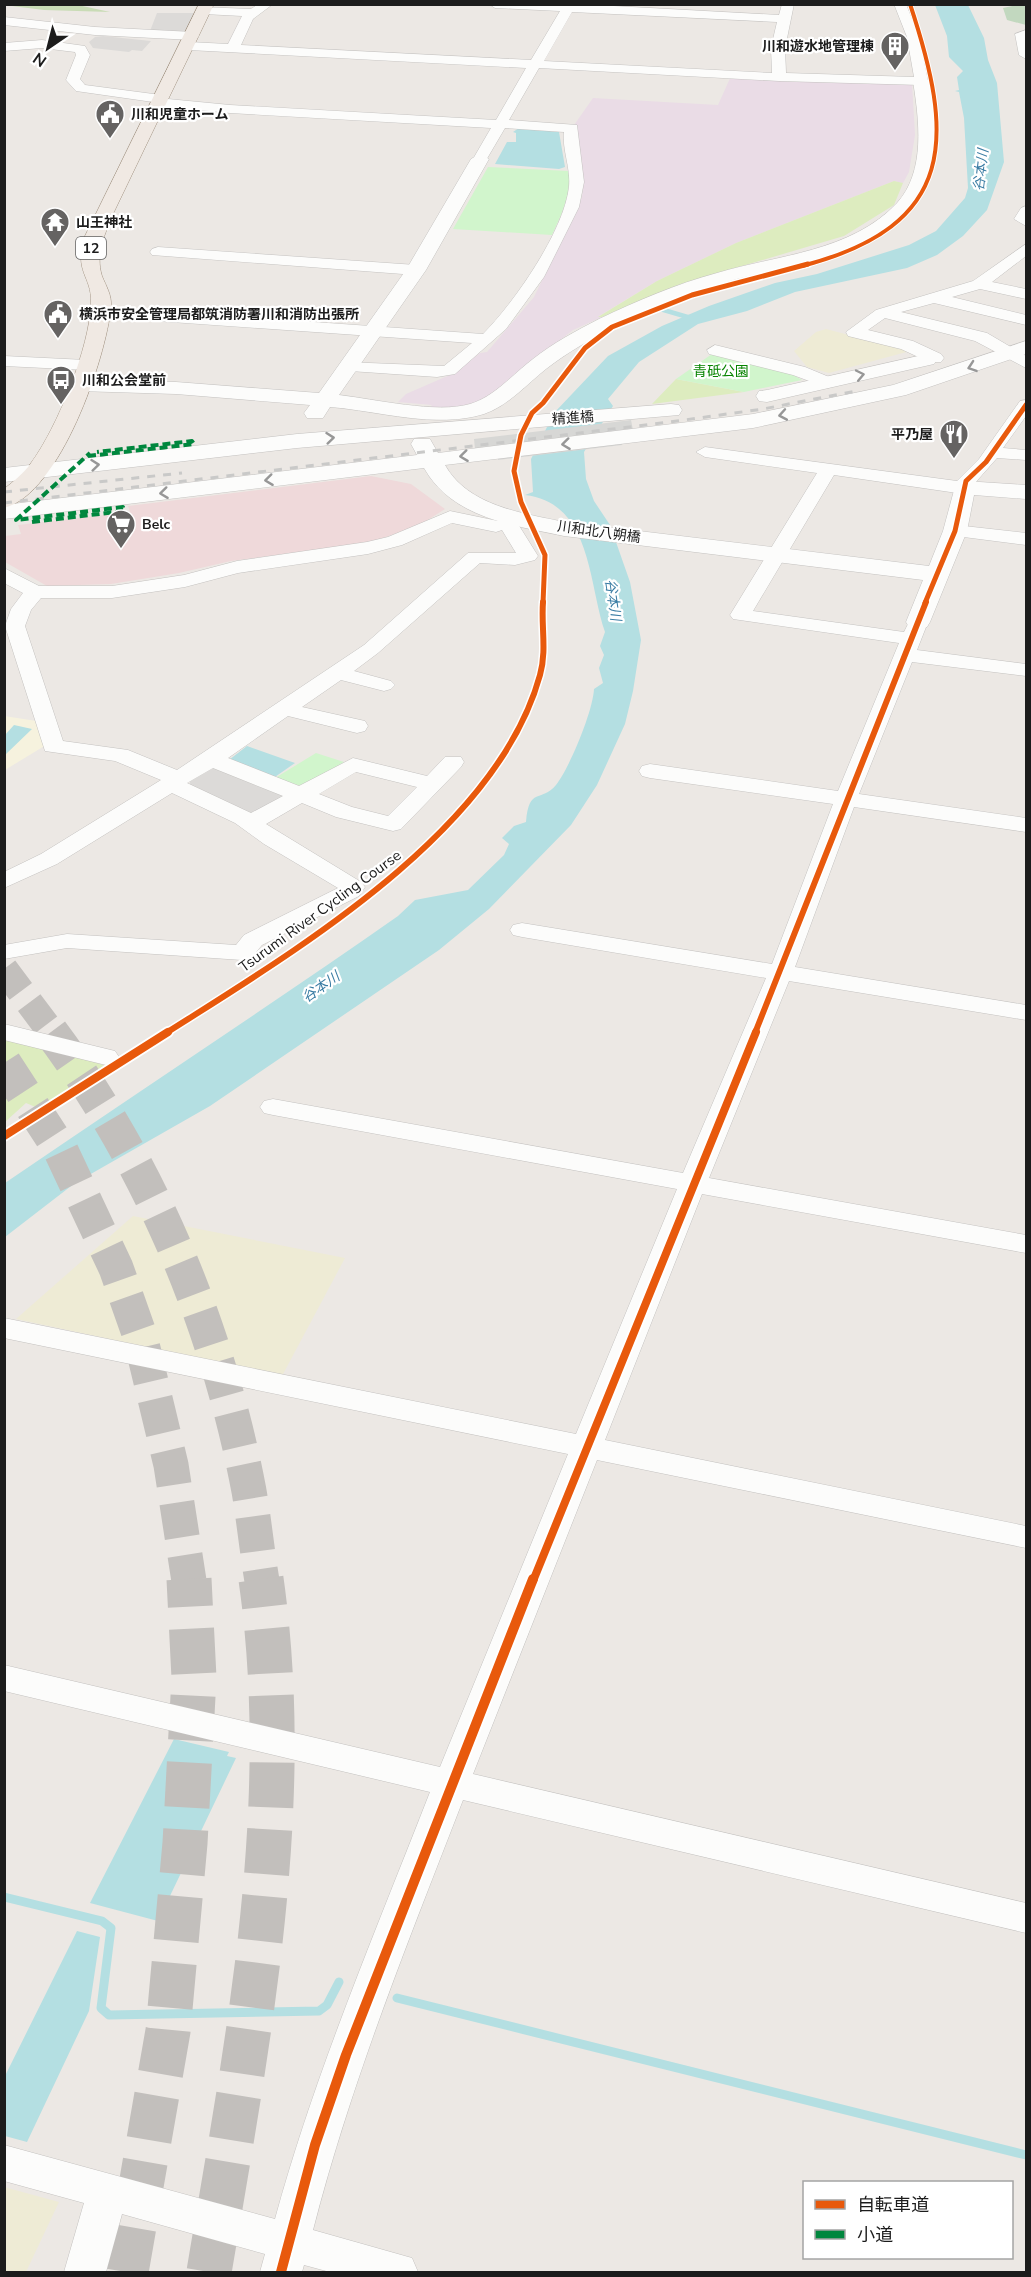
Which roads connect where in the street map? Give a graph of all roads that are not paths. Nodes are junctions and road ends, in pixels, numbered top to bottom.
1 (267, 4) edge
2 (495, 4) edge
3 (788, 4) edge
4 (900, 4) edge
5 (569, 6) edge
6 (205, 7) edge
7 (254, 13) junction
8 (784, 19) junction
9 (4, 21) edge
10 (1026, 34) edge
11 (191, 41) junction
12 (4, 47) edge
13 (233, 48) junction
14 (1026, 54) edge
15 (537, 64) junction
16 (779, 77) junction
17 (921, 81) junction
18 (160, 101) junction
19 (501, 124) junction
20 (480, 159) joint
21 (1026, 211) edge
22 (1026, 221) edge
23 (1026, 249) edge
24 (158, 252) dead end
25 (1006, 266) junction
26 (1026, 268) edge
27 (416, 270) junction
28 (980, 284) junction
29 (1026, 294) edge
30 (931, 297) junction
31 (100, 312) junction
32 (882, 313) junction
33 (1026, 320) edge
34 (376, 330) junction
35 (1026, 330) edge
36 (487, 339) junction
37 (991, 342) junction
38 (715, 350) dead end
39 (1021, 355) edge
40 (935, 358) junction
41 (4, 361) edge
42 (350, 366) junction
43 (82, 375) junction
44 (828, 383) junction
45 (746, 399) dead end
46 (325, 400) junction
47 (1026, 405) edge
48 (687, 408) dead end
49 (1019, 424) edge
50 (415, 430) junction
51 (297, 441) junction
52 (705, 452) dead end
53 (992, 452) junction
54 (1026, 455) edge
55 (431, 460) junction
56 (829, 468) junction
57 (37, 471) junction
58 (964, 488) junction
59 (9, 489) edge
60 (1026, 492) edge
61 (64, 505) junction
62 (4, 512) edge
63 (505, 520) junction
64 (955, 531) junction
65 (1026, 539) edge
66 (775, 555) junction
67 (4, 574) edge
68 (937, 574) junction
69 (34, 592) junction
70 (912, 639) junction
71 (1026, 670) edge
72 (338, 673) junction
73 (384, 685) dead end
74 (284, 709) junction
75 (357, 726) dead end
76 (211, 759) junction
77 (453, 762) dead end
78 (650, 771) dead end
79 (175, 781) junction
80 (430, 783) junction
81 (300, 794) junction
82 (846, 799) junction
83 (251, 823) junction
84 (1026, 825) edge
85 (4, 881) edge
86 (522, 930) dead end
87 (4, 952) edge
88 (780, 974) junction
89 (1026, 1013) edge
90 (4, 1032) edge
91 (106, 1057) dead end
92 (273, 1107) dead end
93 (692, 1185) junction
94 (1026, 1244) edge
95 (4, 1328) edge
96 (587, 1447) junction
97 (1026, 1537) edge
98 (4, 1678) edge
99 (451, 1784) junction
100 (1026, 1918) edge
101 (4, 2163) edge
102 (108, 2192) junction
103 (285, 2258) edge
104 (85, 2272) edge
105 (397, 2272) edge

1 - 7 street
2 - 5 street
3 - 8 street
4 - 17 street
5 - 8 street
5 - 15 street
6 - 7 street
6 - 11 main road, 12
7 - 13 street
8 - 16 street
9 - 11 street
10 - 14 street
11 - 13 street
11 - 18 main road, 12
12 - 18 street
13 - 15 street
15 - 16 street
15 - 19 street
16 - 17 street
17 - 46 street
18 - 19 street
18 - 31 main road, 12
19 - 20 street
19 - 36 street
20 - 27 street
21 - 22 street
23 - 25 street
24 - 27 street
25 - 26 street
25 - 28 street
27 - 34 street
28 - 29 street
28 - 30 street
30 - 32 street
30 - 33 street
31 - 34 street
31 - 43 main road, 12
32 - 37 street
32 - 40 street
34 - 36 street
34 - 42 street
35 - 37 street
36 - 42 street
37 - 39 street
37 - 40 street
38 - 44 street
39 -> 55 street, 精進橋
44 -> 40 street
41 - 43 street
42 - 46 street
43 - 46 street
43 - 57 main road, 12
44 - 45 street
46 - 51 street
47 - 49 street
48 - 50 street, 精進橋
49 - 53 street
51 -> 50 street, 精進橋
50 - 55 street, 川和北八朔橋
57 -> 51 street, 精進橋
52 - 56 street
53 - 54 street
53 - 58 street
55 -> 61 street, 精進橋
55 - 63 street, 川和北八朔橋
56 - 58 street
56 - 66 street
57 - 59 main road, 12
58 - 60 street
58 - 64 street
59 - 61 street
61 - 62 street, 精進橋
63 - 66 street, 川和北八朔橋
63 - 69 street
63 - 72 street
64 - 65 street
64 - 68 street
66 - 68 street, 川和北八朔橋
66 - 70 street
67 - 69 street
68 - 70 street
69 - 79 street
70 - 71 street
70 - 82 street
72 - 73 street
72 - 74 street
74 - 75 street
74 - 76 street
76 - 79 street
76 - 81 street
77 - 80 street
78 - 82 street
79 - 83 street
79 - 85 street
80 - 81 street
80 - 81 street
81 - 83 street
82 - 84 street
82 - 88 street
83 - 87 street
86 - 88 street
88 - 89 street
88 - 93 street
90 - 91 street
92 - 93 street
93 - 94 street
93 - 96 street
95 - 96 street
96 - 97 street
96 - 99 street
98 - 99 street
99 - 100 street
99 - 103 street
101 - 102 street
102 - 103 street
102 - 104 street
103 - 105 street

